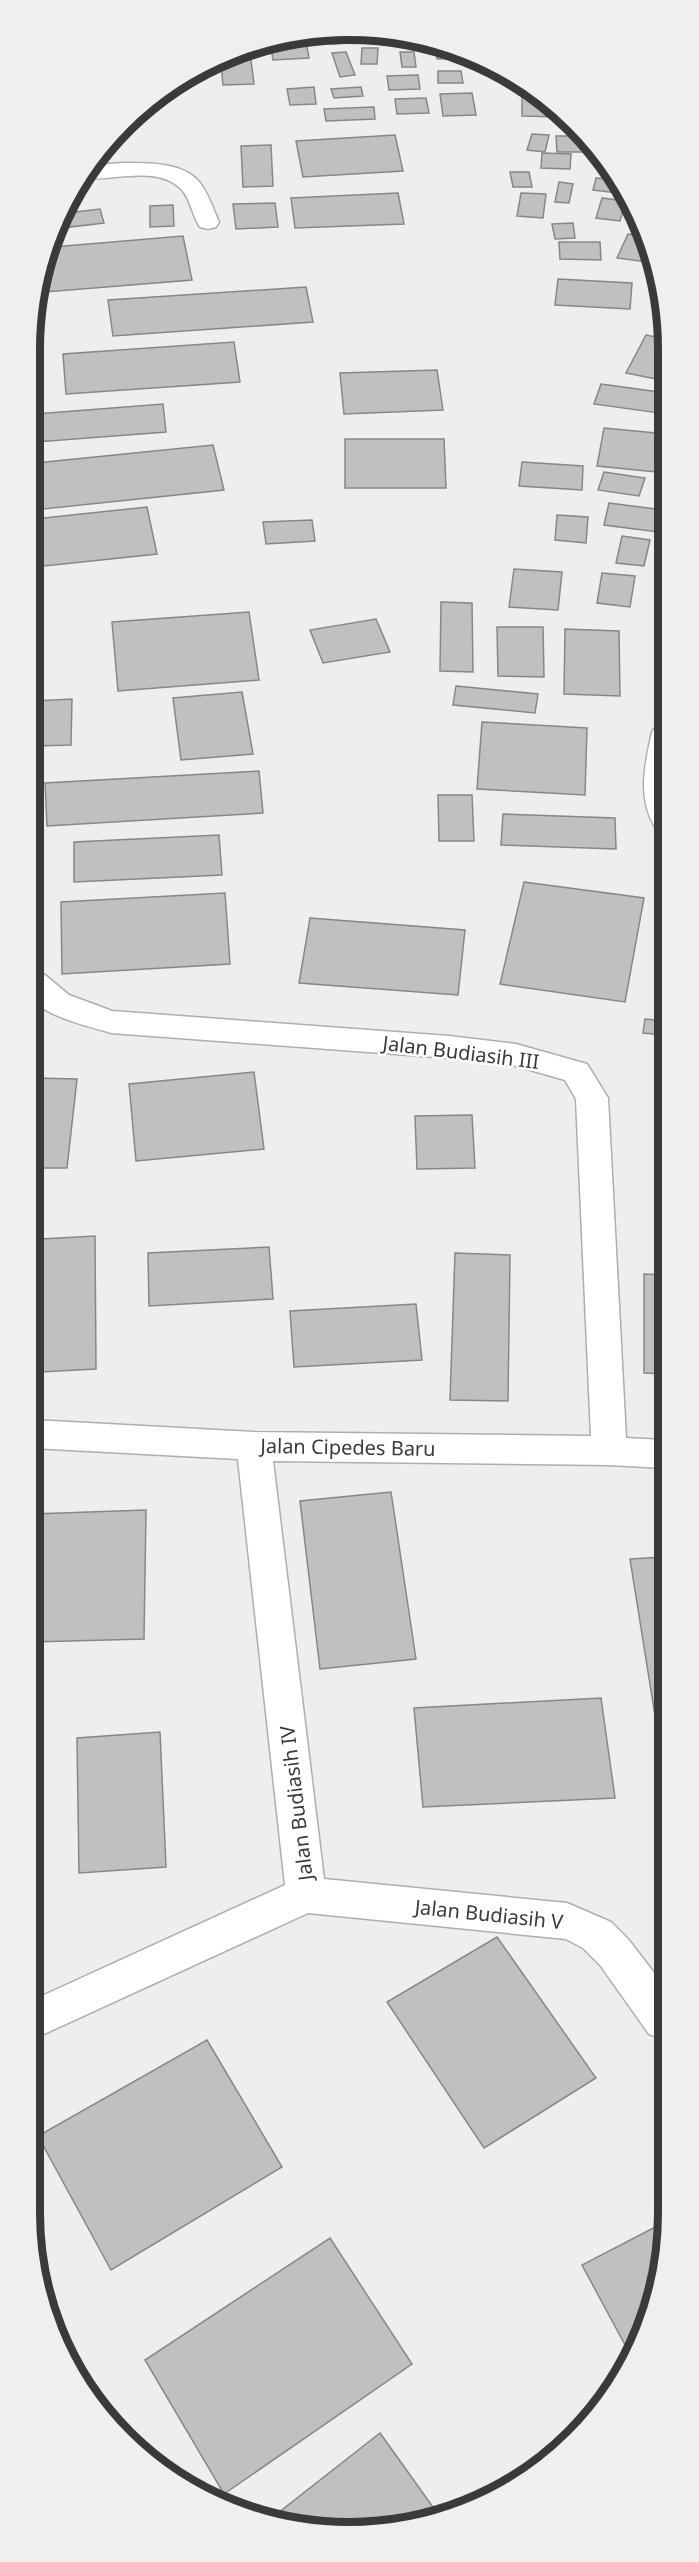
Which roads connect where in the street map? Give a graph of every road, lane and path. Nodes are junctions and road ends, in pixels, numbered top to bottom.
1 (97, 172) edge
2 (208, 222) dead end
3 (40, 991) edge
4 (40, 1434) edge
5 (254, 1446) junction
6 (609, 1450) junction
7 (658, 1454) edge
8 (306, 1895) junction
9 (658, 2012) edge
10 (40, 2017) edge

1 - 2 street
3 - 6 street, Jalan Budiasih III
4 - 5 street, Jalan Cipedes Baru
5 - 6 street, Jalan Cipedes Baru
5 - 8 street, Jalan Budiasih IV
6 - 7 street, Jalan Cipedes Baru
8 - 9 street, Jalan Budiasih V
8 - 10 street, Jalan Budiasih IV

